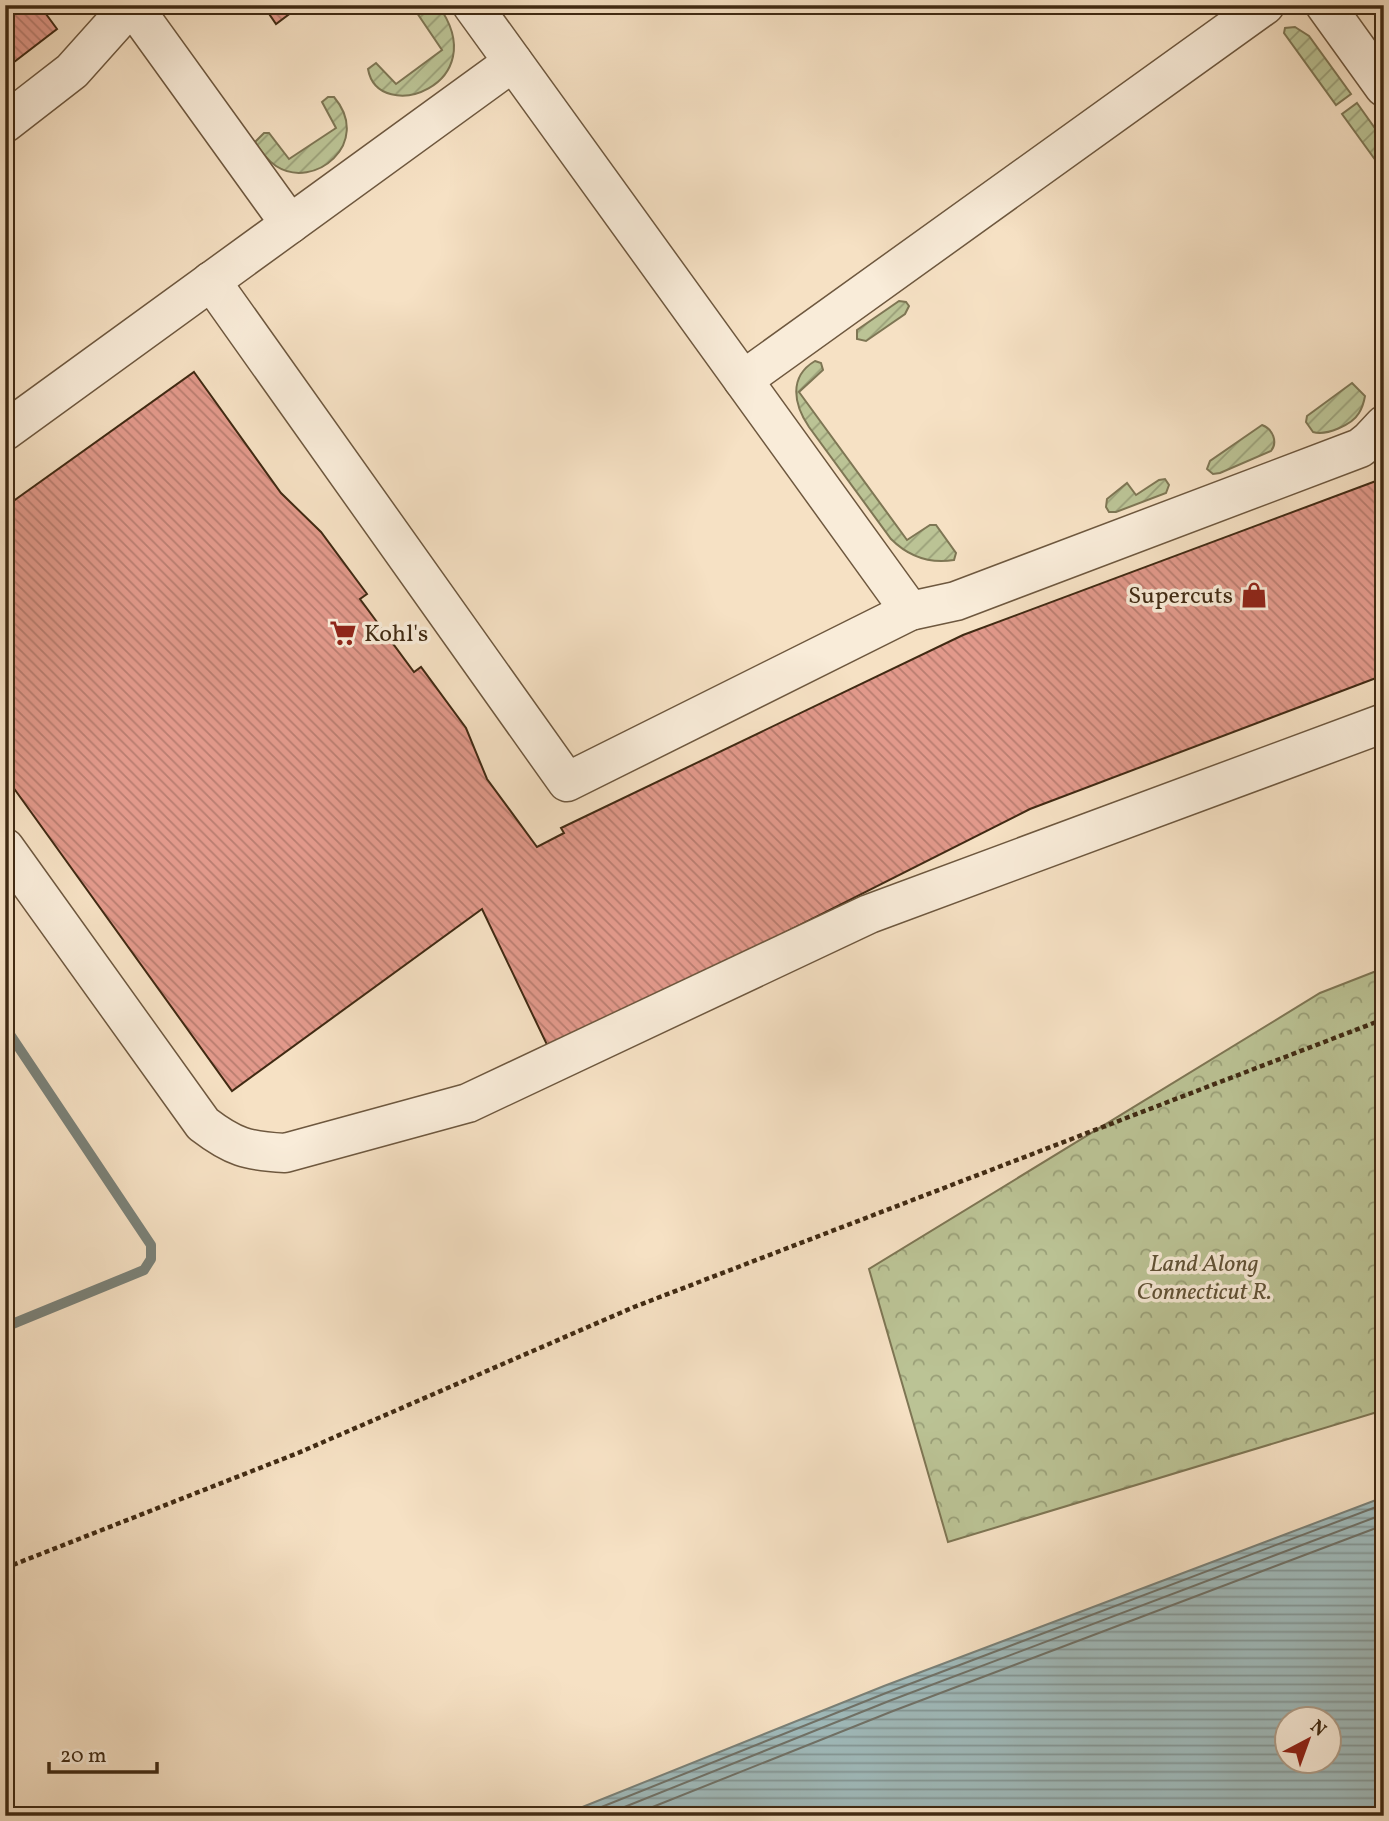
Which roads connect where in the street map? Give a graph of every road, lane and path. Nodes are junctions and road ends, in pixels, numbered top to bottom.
1 (131, 5) edge
2 (472, 5) edge
3 (1265, 5) edge
4 (1325, 5) edge
5 (513, 62) junction
6 (1384, 87) edge
7 (5, 123) edge
8 (290, 224) junction
9 (211, 281) junction
10 (743, 380) junction
11 (1384, 425) edge
12 (5, 431) edge
13 (909, 611) junction
14 (1384, 723) edge
15 (5, 848) edge
16 (1384, 1019) edge
17 (5, 1568) edge

1 - 7 lane
1 - 8 lane
2 - 5 lane
3 - 10 lane
4 - 6 lane
5 - 8 lane
5 - 10 lane
8 - 9 lane
9 - 12 lane
9 - 13 lane
10 - 13 lane
11 - 13 lane
14 - 15 lane
16 - 17 path

